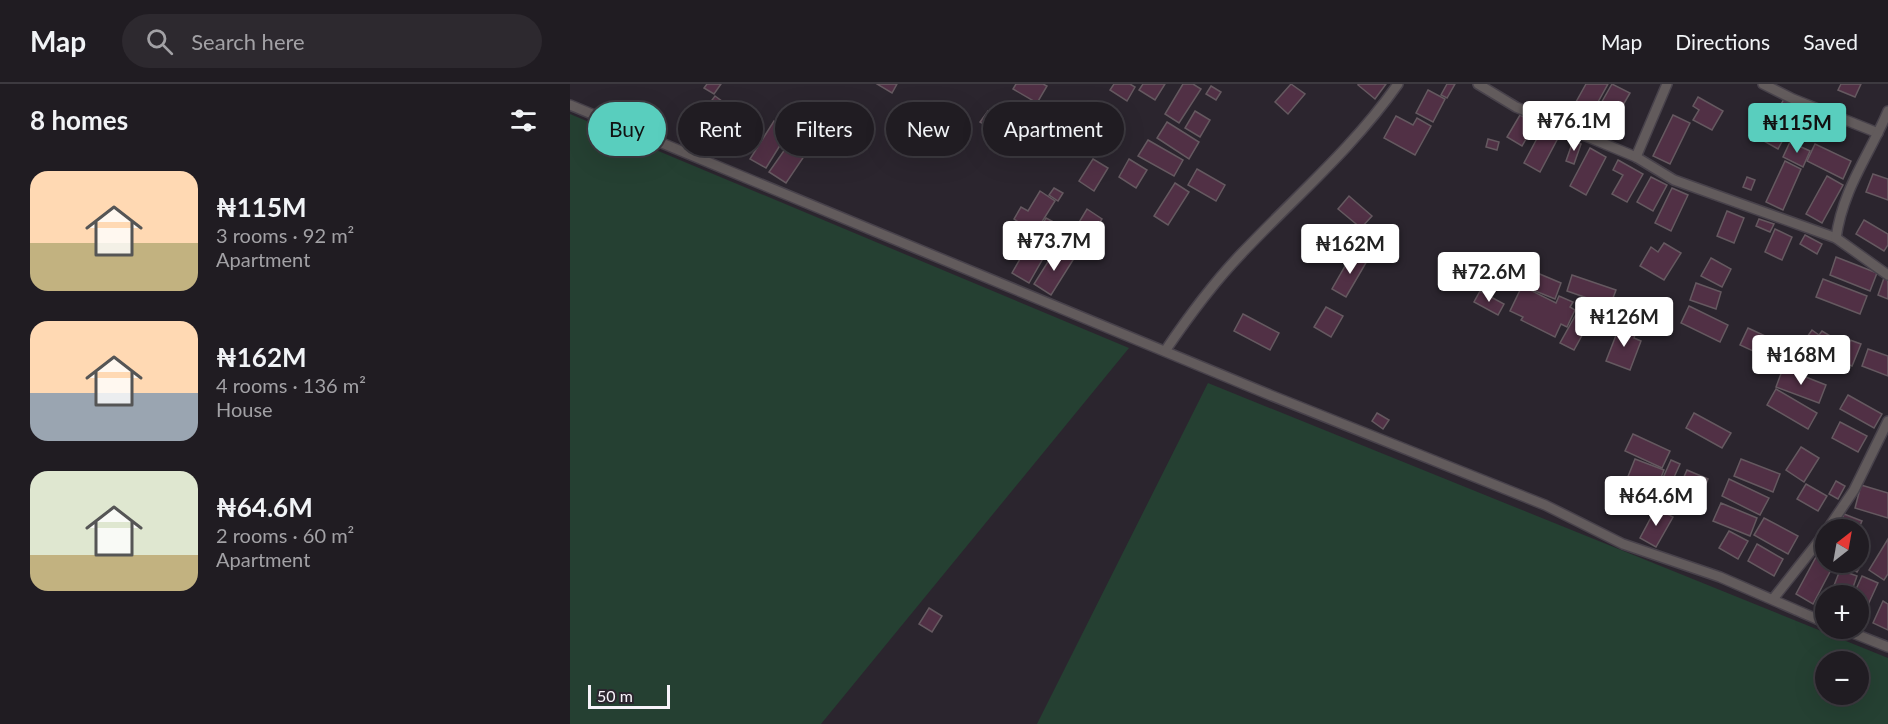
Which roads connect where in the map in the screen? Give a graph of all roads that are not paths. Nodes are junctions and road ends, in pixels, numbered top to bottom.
1 (1398, 84) edge
2 (1478, 84) edge
3 (1667, 84) edge
4 (1762, 84) edge
5 (570, 105) edge
6 (1888, 111) edge
7 (1878, 133) junction
8 (1636, 157) junction
9 (1836, 238) junction
10 (1888, 275) edge
11 (1165, 351) junction
12 (1888, 421) edge
13 (1834, 519) edge
14 (1815, 545) edge
15 (1773, 599) junction
16 (1815, 618) edge
17 (1868, 639) edge
18 (1888, 647) edge

1 - 11 street
2 - 8 street
3 - 8 street
4 - 7 street
5 - 11 street
6 - 7 street
7 - 9 street
8 - 9 street
9 - 10 street
11 - 15 street
12 - 13 street
14 - 15 street
15 - 16 street
17 - 18 street

